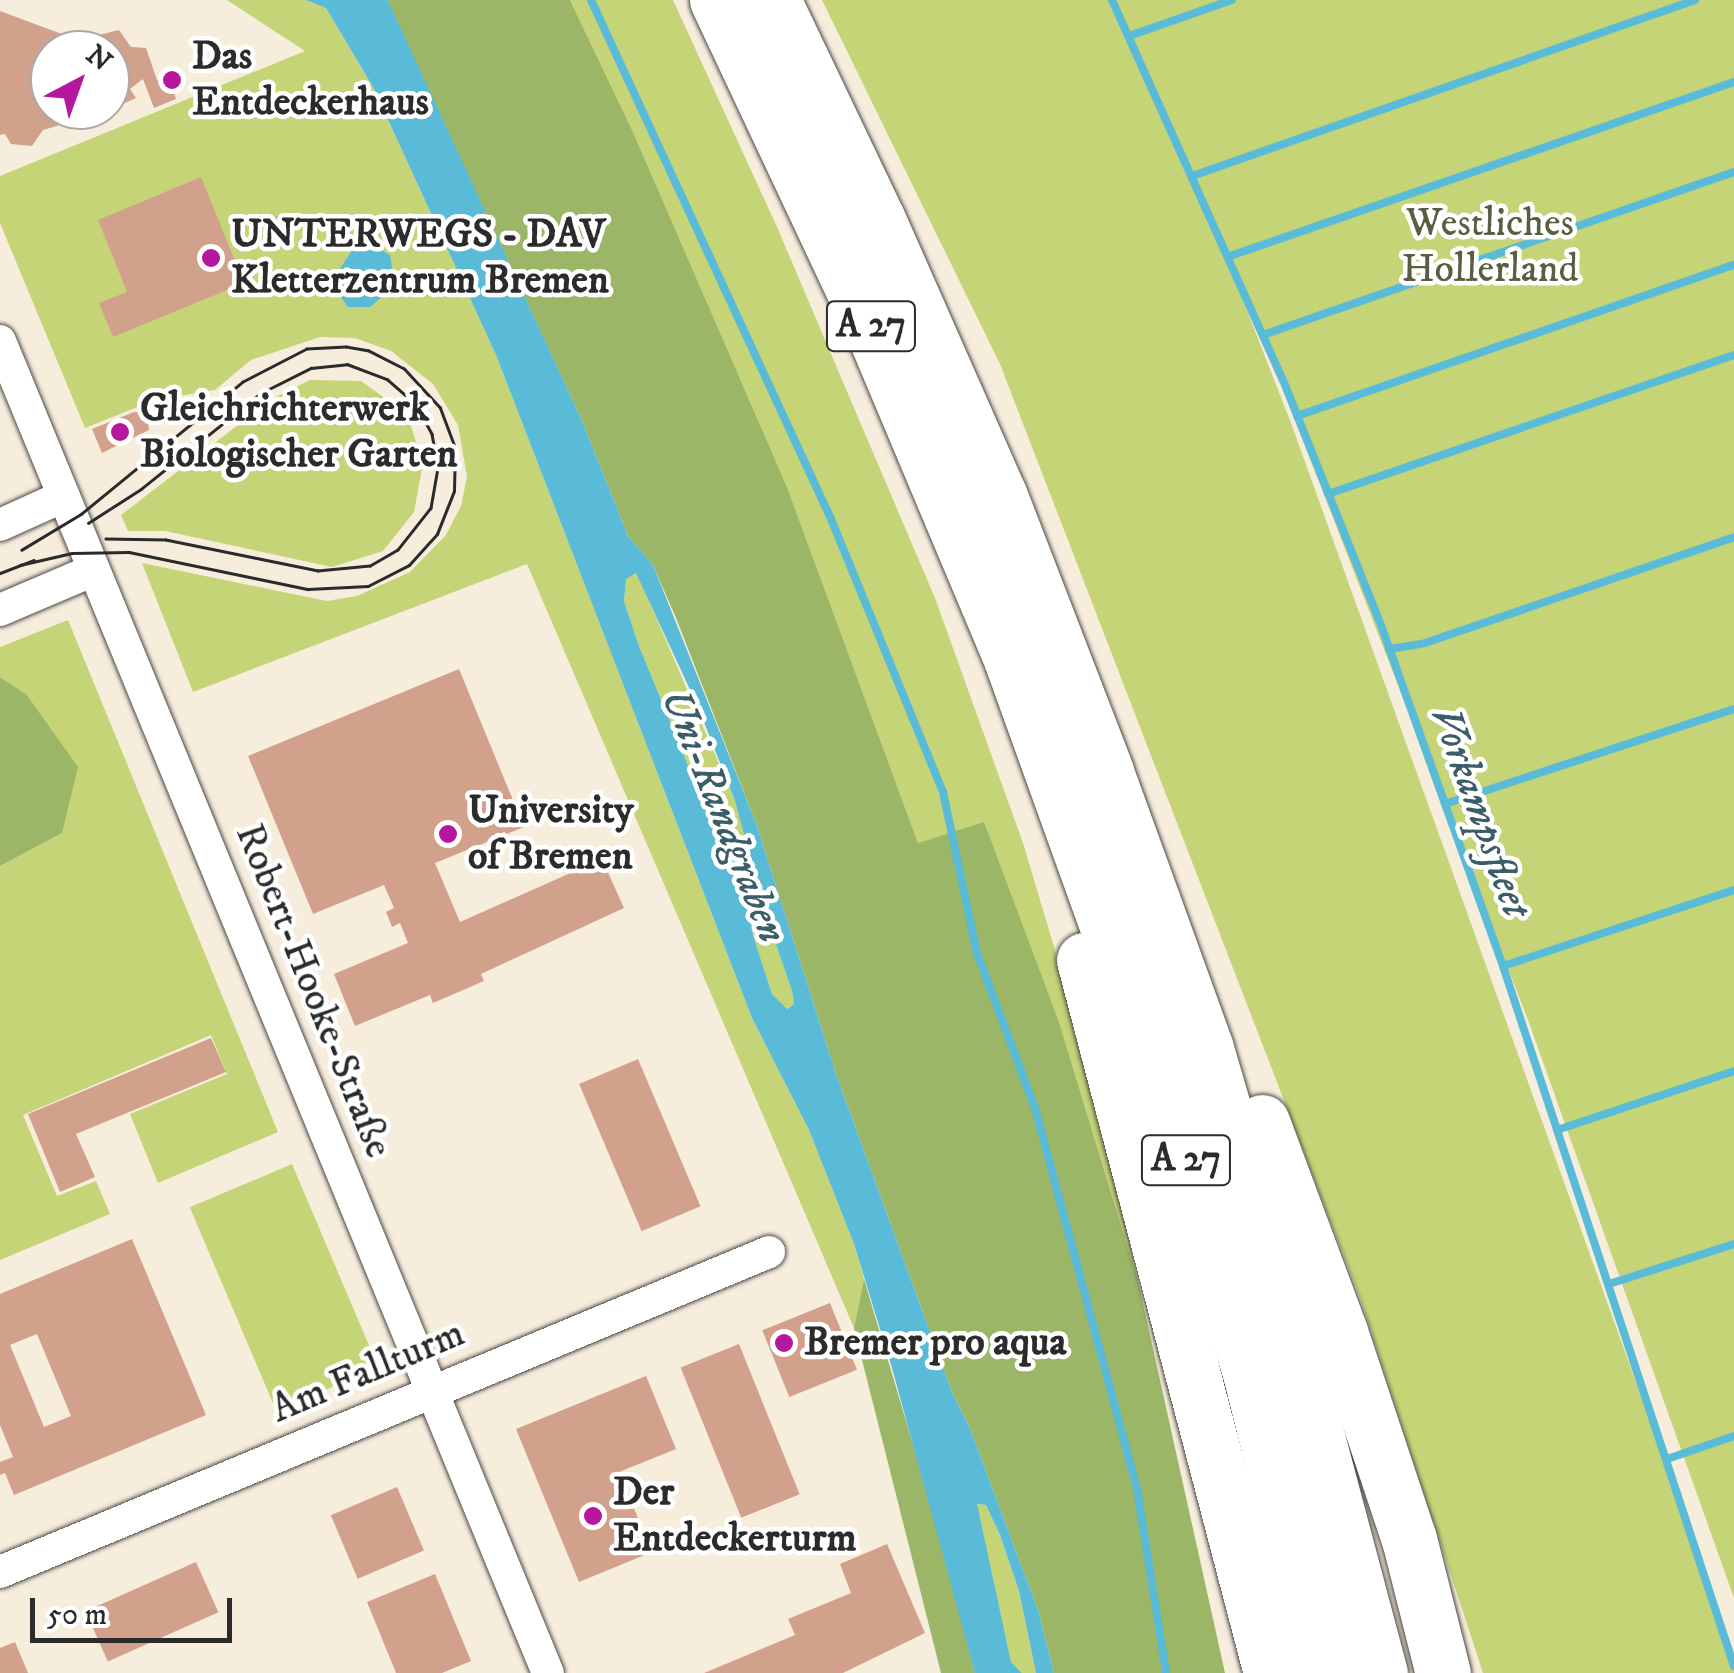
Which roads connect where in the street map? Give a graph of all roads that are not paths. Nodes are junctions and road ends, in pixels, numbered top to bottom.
1 (717, 0) edge
2 (773, 0) edge
3 (0, 340) edge
4 (64, 496) junction
5 (0, 525) edge
6 (94, 570) junction
7 (0, 610) edge
8 (1010, 659) junction
9 (1132, 844) junction
10 (769, 1252) dead end
11 (432, 1392) junction
12 (1211, 1434) junction
13 (1409, 1539) junction
14 (0, 1572) edge
15 (548, 1673) edge
16 (1243, 1673) edge
17 (1271, 1673) edge
18 (1324, 1673) edge
19 (1380, 1673) edge
20 (1443, 1673) edge
21 (1464, 1673) edge

1 - 8 highway, A 27
2 - 9 highway, A 27
3 - 4 street, Robert-Hooke-Straße
4 - 5 street
4 - 6 street, Robert-Hooke-Straße
6 - 7 street
6 - 11 street, Robert-Hooke-Straße
8 - 12 highway
8 - 18 highway, A 27
9 - 13 highway
9 - 19 highway, A 27
10 - 11 street, Am Fallturm
11 - 14 street, Am Fallturm
11 - 15 street, Robert-Hooke-Straße
12 - 16 highway
12 - 17 highway
13 - 20 highway
13 - 21 highway

